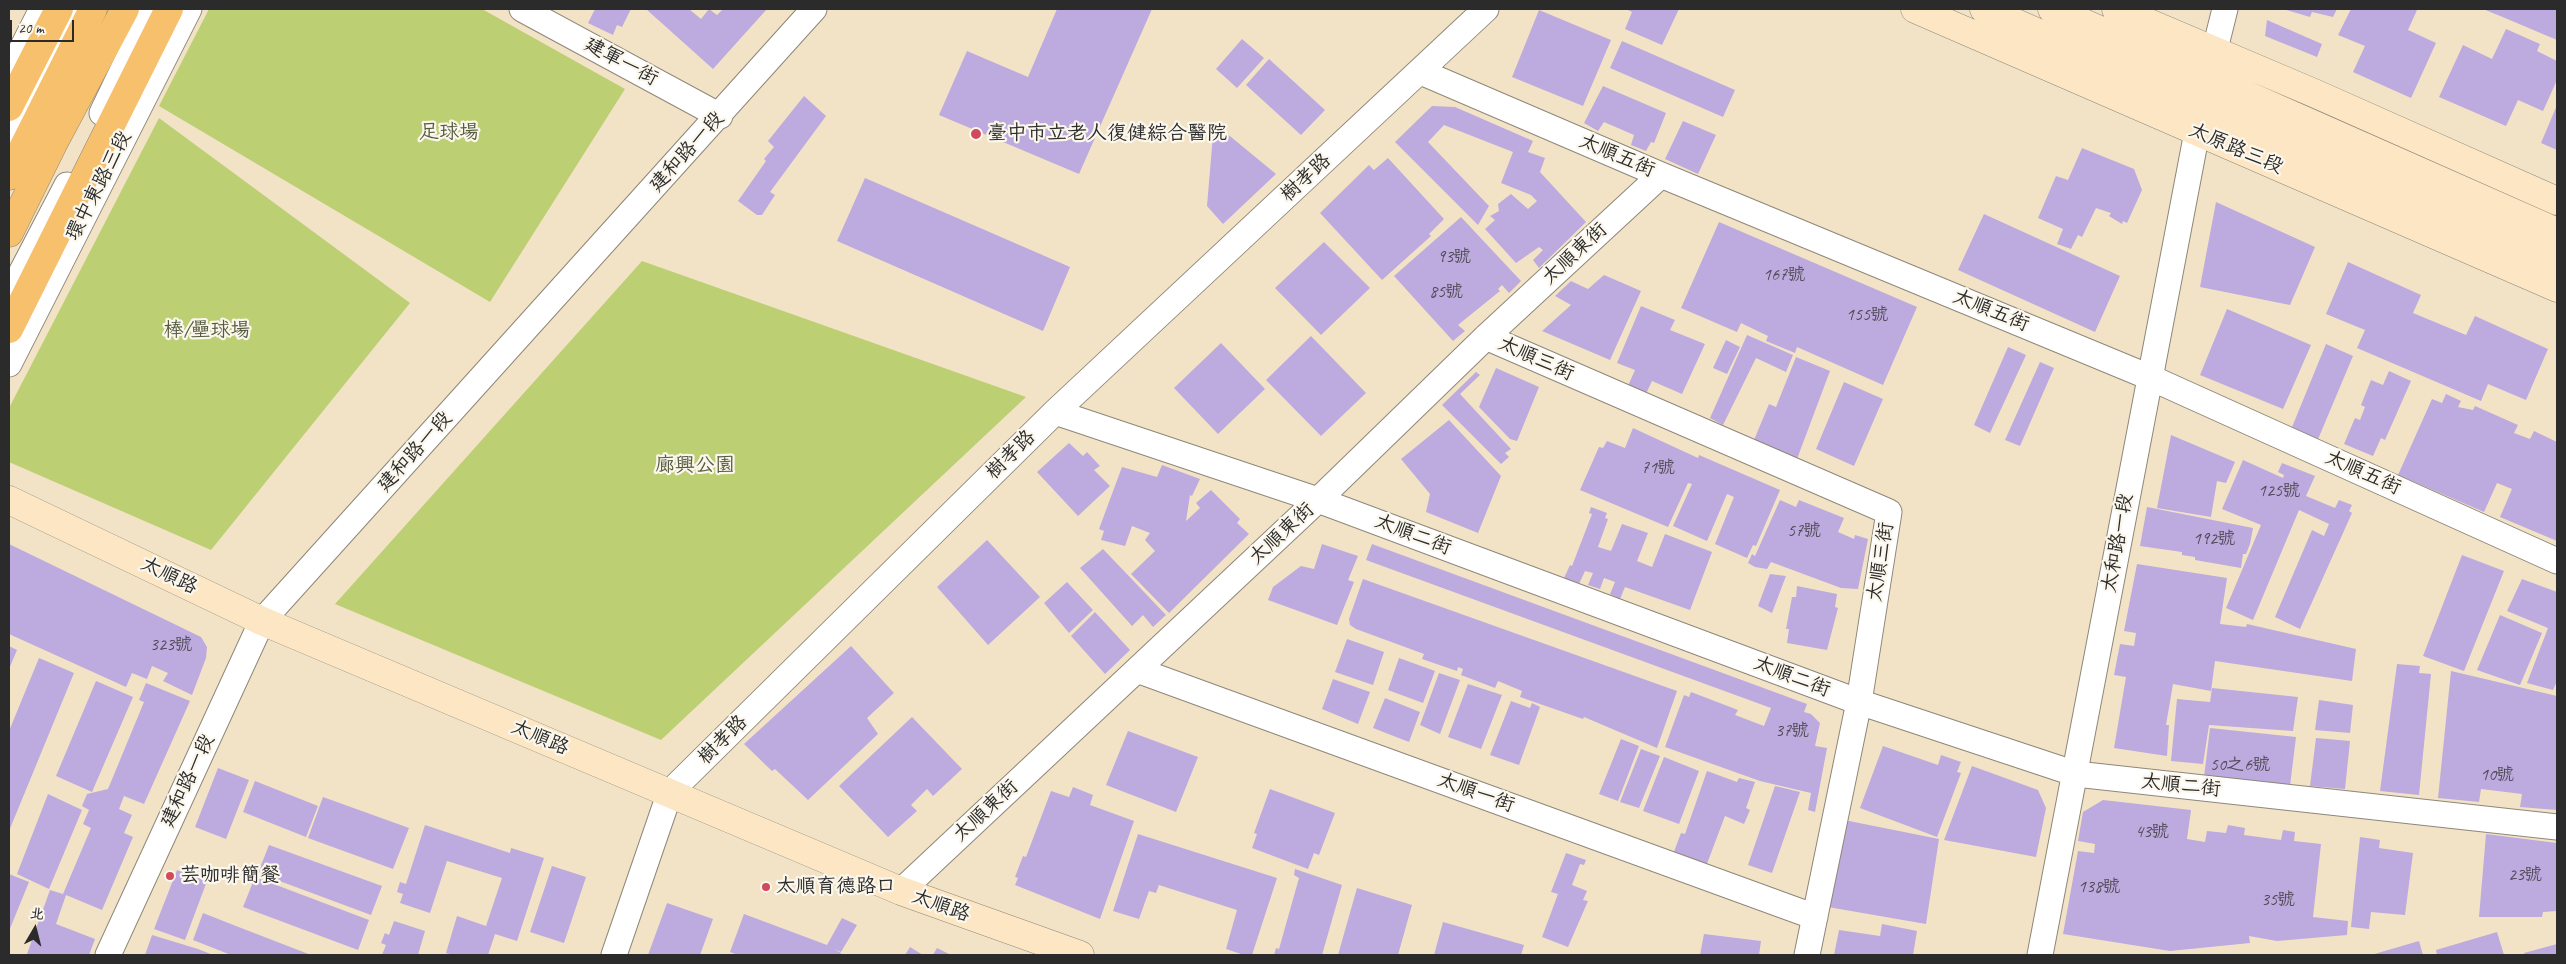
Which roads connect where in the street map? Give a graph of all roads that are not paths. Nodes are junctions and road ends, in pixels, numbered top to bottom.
1 (42, 9) edge
2 (59, 9) edge
3 (77, 9) edge
4 (93, 9) edge
5 (125, 9) edge
6 (152, 9) edge
7 (169, 9) edge
8 (189, 9) edge
9 (522, 9) edge
10 (814, 9) edge
11 (1486, 9) edge
12 (1915, 9) edge
13 (1984, 9) edge
14 (2052, 9) edge
15 (2116, 9) edge
16 (2225, 9) edge
17 (2214, 52) junction
18 (1421, 72) junction
19 (9, 74) edge
20 (9, 108) edge
21 (720, 116) junction
22 (2197, 132) junction
23 (9, 138) edge
24 (1661, 175) junction
25 (9, 176) edge
26 (2557, 201) edge
27 (2557, 232) edge
28 (9, 233) edge
29 (2557, 261) edge
30 (2557, 288) edge
31 (9, 296) edge
32 (9, 329) edge
33 (1486, 336) junction
34 (9, 364) edge
35 (2149, 377) junction
36 (1055, 412) junction
37 (9, 500) edge
38 (1318, 500) junction
39 (2557, 561) edge
40 (262, 621) junction
41 (1137, 670) junction
42 (1859, 702) junction
43 (2076, 774) junction
44 (670, 792) junction
45 (2557, 827) edge
46 (901, 891) junction
47 (1815, 917) junction
48 (108, 955) edge
49 (614, 955) edge
50 (1080, 955) edge
51 (1807, 955) edge
52 (2040, 955) edge

1 - 19 street
2 - 20 highway
3 - 23 street
4 - 25 highway
5 - 28 highway
6 - 31 street, 環中東路三段
7 - 32 highway
8 - 34 street, 環中東路三段
9 - 21 street, 建軍一街
10 - 21 street, 建和路一段
11 - 18 street, 樹孝路
12 - 22 main road, 太原路三段
13 - 29 main road, 太原路三段
14 - 27 main road
15 - 17 main road
16 - 17 street
17 - 26 main road
18 - 24 street, 太順五街
18 - 36 street, 樹孝路
21 - 40 street, 建和路一段
22 - 30 main road, 太原路三段
22 - 35 street, 太和路一段
24 - 33 street, 太順東街
24 - 35 street, 太順五街
33 - 38 street, 太順東街
33 - 42 street, 太順三街
35 - 39 street, 太順五街
35 - 43 street, 太和路一段
36 - 38 street, 太順二街
36 - 44 street, 樹孝路
37 - 40 main road, 太順路
38 - 41 street, 太順東街
38 - 42 street, 太順二街
40 - 44 main road, 太順路
40 - 48 street, 建和路一段
41 - 46 street, 太順東街
41 - 47 street, 太順一街
42 - 43 street, 太順二街
42 - 47 street, 太順三街
43 - 45 street, 太順二街
43 - 52 street, 太和路一段
44 - 46 main road, 太順路
44 - 49 street, 樹孝路
46 - 50 main road, 太順路
47 - 51 street, 太順三街

